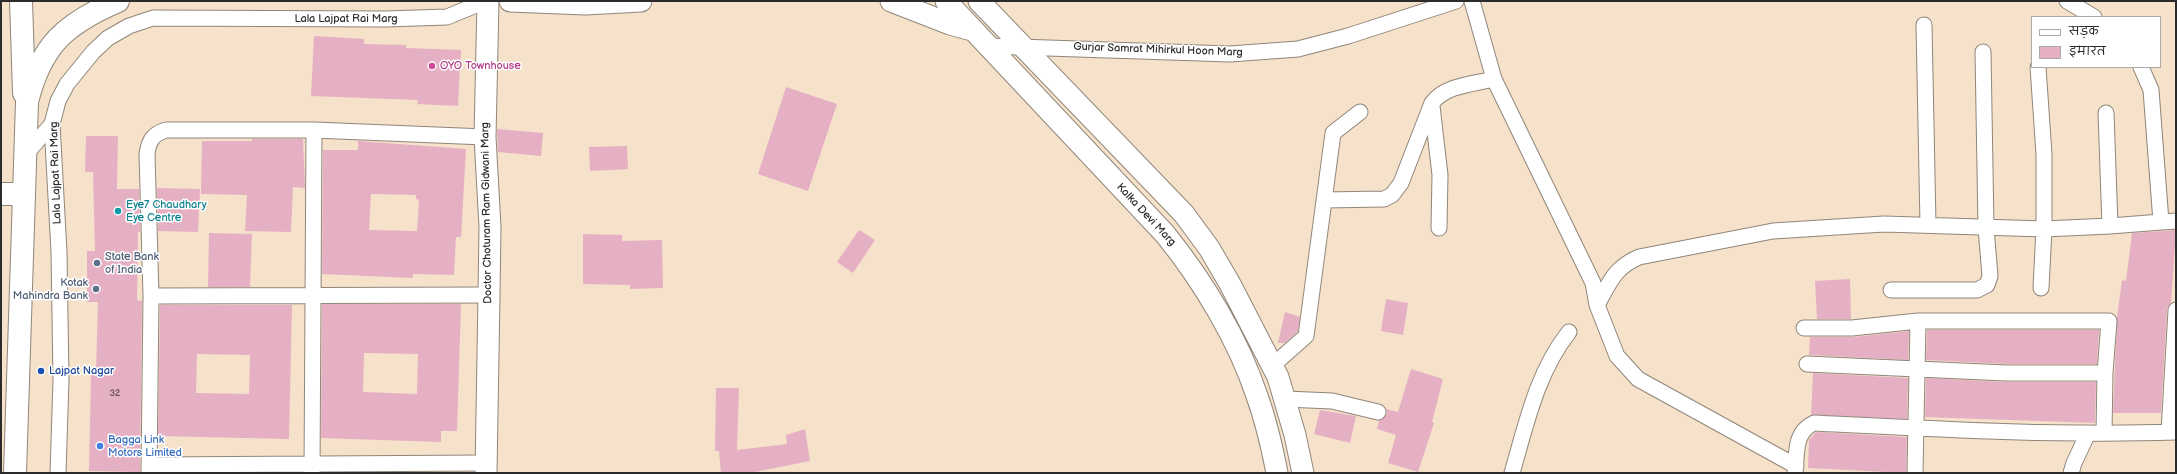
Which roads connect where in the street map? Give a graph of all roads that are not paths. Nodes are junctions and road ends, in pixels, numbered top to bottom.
1 (21, 1) edge
2 (118, 1) edge
3 (487, 1) edge
4 (510, 1) edge
5 (641, 1) edge
6 (891, 1) edge
7 (946, 1) edge
8 (979, 1) edge
9 (1472, 1) edge
10 (2067, 1) edge
11 (1452, 2) edge
12 (2092, 16) edge
13 (1924, 25) dead end
14 (972, 30) junction
15 (987, 46) junction
16 (1021, 46) junction
17 (1983, 52) dead end
18 (2038, 68) edge
19 (2141, 68) edge
20 (1494, 78) junction
21 (1432, 103) junction
22 (1360, 112) dead end
23 (2106, 113) dead end
24 (26, 120) junction
25 (52, 124) junction
26 (314, 130) junction
27 (485, 137) junction
28 (25, 155) junction
29 (1, 194) edge
30 (24, 194) junction
31 (1324, 200) junction
32 (2161, 222) junction
33 (2176, 222) edge
34 (1928, 224) junction
35 (2110, 226) junction
36 (1439, 228) dead end
37 (1986, 228) junction
38 (2044, 228) junction
39 (2041, 288) dead end
40 (1891, 290) dead end
41 (313, 294) junction
42 (490, 295) junction
43 (151, 296) junction
44 (1597, 305) junction
45 (2176, 310) edge
46 (1918, 321) junction
47 (1804, 328) dead end
48 (1569, 332) dead end
49 (1807, 364) dead end
50 (1272, 366) junction
51 (1917, 370) junction
52 (2105, 373) junction
53 (1285, 399) junction
54 (1378, 412) dead end
55 (1917, 428) junction
56 (2172, 432) edge
57 (2088, 433) junction
58 (2104, 433) junction
59 (486, 468) edge
60 (149, 469) edge
61 (312, 469) edge
62 (1796, 469) edge
63 (15, 473) edge
64 (58, 473) edge
65 (1277, 473) edge
66 (1303, 473) edge
67 (1512, 473) edge
68 (1915, 473) edge
69 (2071, 473) edge

1 - 24 main road
2 - 24 main road
3 - 25 street, Lala Lajpat Rai Marg
3 - 27 street, Doctor Choturam Ram Gidwani Marg
4 - 5 street
6 - 14 street
7 - 14 street, Kalka Devi Marg
8 - 16 street
9 - 20 street
10 - 12 street
11 - 16 street, Gurjar Samrat Mihirkul Hoon Marg
13 - 34 street
14 - 15 street, Kalka Devi Marg
15 - 16 street, Gurjar Samrat Mihirkul Hoon Marg
15 - 65 street, Kalka Devi Marg
16 - 50 street
17 - 37 street
18 - 38 street
19 - 32 street
20 - 21 street
20 - 44 street
21 - 31 street
21 - 36 street
22 - 31 street
23 - 35 street
24 - 28 main road
25 - 28 street
25 - 64 street, Lala Lajpat Rai Marg
26 - 27 street
26 - 41 street
26 - 43 street
27 - 42 street, Doctor Choturam Ram Gidwani Marg
28 - 30 main road
29 - 30 main road
30 - 63 main road
31 - 50 street
32 - 33 street
32 - 35 street
34 - 37 street
34 - 44 street
35 - 38 street
37 - 38 street
37 - 40 street
38 - 39 street
41 - 42 street
41 - 43 street
41 - 61 street
42 - 59 street, Doctor Choturam Ram Gidwani Marg
43 - 60 street
44 - 62 street
45 - 56 street
46 - 47 street
46 - 51 street
46 - 52 street
48 - 67 street
49 - 51 street
50 - 53 street
51 - 52 street
51 - 55 street
52 - 58 street
53 - 54 street
53 - 66 street
55 - 57 street
55 - 62 street
55 - 68 street
56 - 58 street
57 - 58 street
57 - 69 street
59 - 61 street
60 - 61 street

